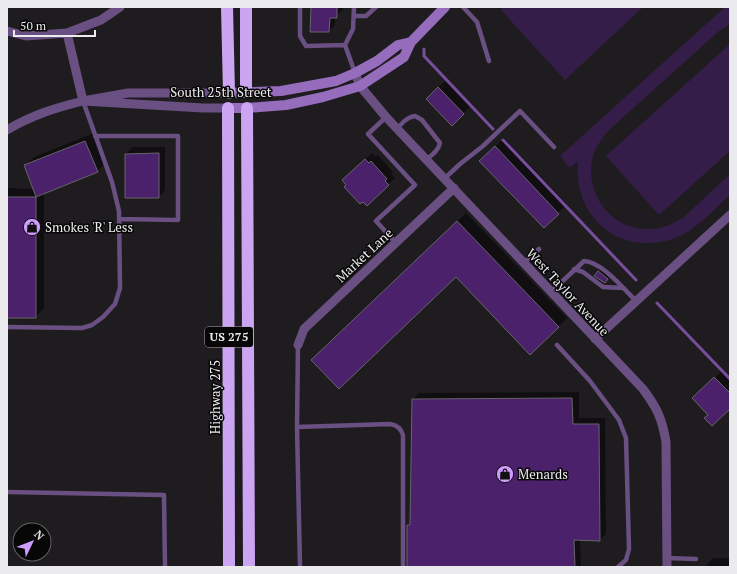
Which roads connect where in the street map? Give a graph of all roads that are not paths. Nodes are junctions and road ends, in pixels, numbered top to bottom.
1 (120, 7) edge
2 (227, 7) edge
3 (246, 7) edge
4 (300, 7) edge
5 (354, 7) edge
6 (376, 7) edge
7 (463, 7) edge
8 (440, 9) edge
9 (354, 16) junction
10 (7, 31) edge
11 (67, 34) junction
12 (411, 42) junction
13 (345, 45) junction
14 (489, 61) dead end
15 (355, 74) junction
16 (360, 86) junction
17 (246, 92) junction
18 (228, 93) junction
19 (83, 101) junction
20 (228, 108) junction
21 (247, 108) junction
22 (386, 117) junction
23 (397, 129) junction
24 (7, 130) edge
25 (95, 136) junction
26 (554, 147) dead end
27 (426, 160) junction
28 (444, 179) junction
29 (454, 188) junction
30 (730, 215) edge
31 (119, 219) junction
32 (396, 243) junction
33 (539, 249) dead end
34 (524, 263) junction
35 (574, 269) junction
36 (623, 288) junction
37 (551, 292) junction
38 (636, 301) junction
39 (7, 326) edge
40 (594, 339) junction
41 (298, 345) joint
42 (556, 345) dead end
43 (297, 427) junction
44 (7, 492) edge
45 (696, 559) dead end
46 (666, 563) edge
47 (165, 567) edge
48 (229, 567) edge
49 (249, 567) edge
50 (300, 567) edge
51 (403, 567) edge
52 (618, 567) edge

1 - 11 street
2 - 18 highway
3 - 17 highway
4 - 13 lane
5 - 9 lane
6 - 9 lane
7 - 14 lane
8 - 12 main road, South 25th Street
9 - 13 lane
10 - 11 street
11 - 19 street
12 - 15 main road, South 25th Street
12 - 16 main road, South 25th Street
13 - 15 lane
15 - 16 street, West Taylor Avenue
15 - 17 main road, South 25th Street
16 - 21 main road, South 25th Street
16 - 22 street, West Taylor Avenue
17 - 18 main road, South 25th Street
18 - 19 street, South 25th Street
19 - 20 street, South 25th Street
19 - 24 street, South 25th Street
19 - 25 lane
20 - 21 main road, South 25th Street
20 - 48 highway, Highway 275 / US 275
21 - 49 highway, US 275
22 - 23 street, West Taylor Avenue
22 - 32 lane
23 - 27 street, West Taylor Avenue
23 - 27 lane
25 - 31 lane
25 - 31 lane
26 - 28 lane
27 - 28 street, West Taylor Avenue
28 - 29 street, West Taylor Avenue
29 - 32 street, Market Lane
29 - 34 street, West Taylor Avenue
30 - 38 street
31 - 39 lane
32 - 41 street, Market Lane
33 - 34 lane
34 - 37 street, West Taylor Avenue
35 - 36 lane
35 - 36 lane
35 - 37 lane
36 - 38 lane
37 - 40 street, West Taylor Avenue
38 - 40 street
40 - 46 street, West Taylor Avenue
41 - 43 lane
42 - 52 lane
43 - 50 lane
43 - 51 lane
44 - 47 lane
45 - 46 lane

